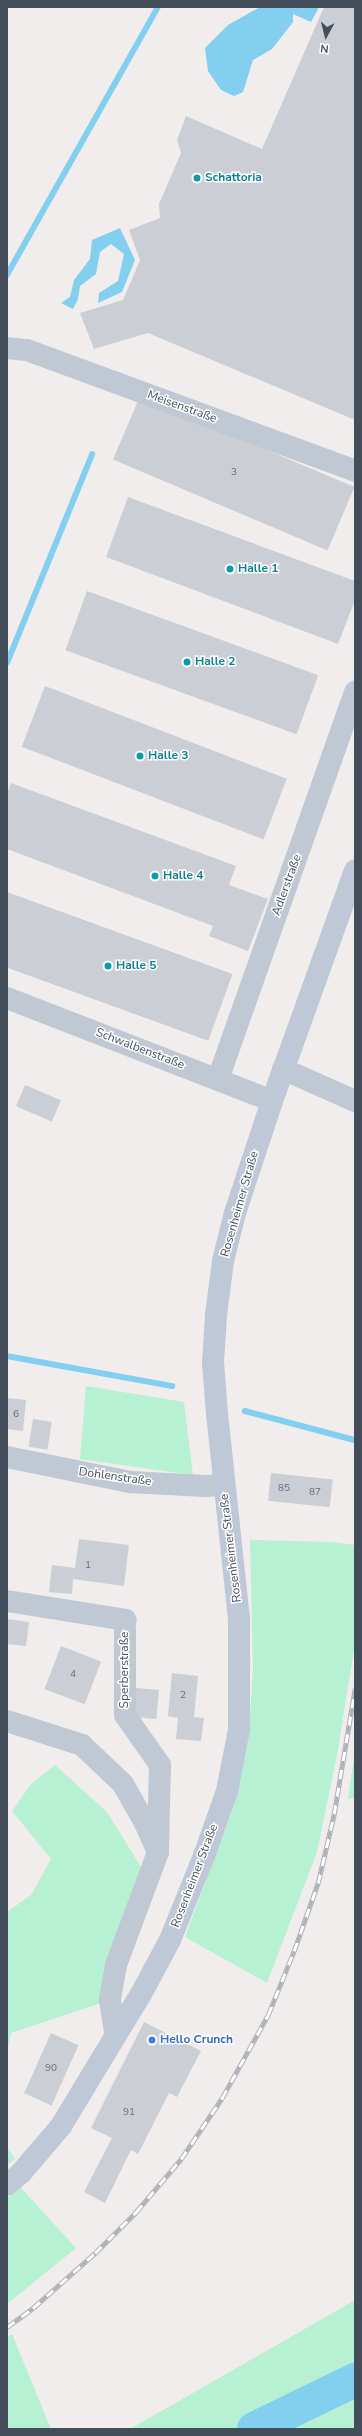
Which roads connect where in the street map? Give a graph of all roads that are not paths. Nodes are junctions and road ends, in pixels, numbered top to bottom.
1 (7, 348) edge
2 (355, 471) edge
3 (355, 692) edge
4 (355, 871) edge
5 (7, 998) edge
6 (283, 1069) junction
7 (218, 1079) junction
8 (272, 1101) junction
9 (355, 1101) edge
10 (7, 1457) edge
11 (224, 1485) junction
12 (7, 1601) edge
13 (7, 1721) edge
14 (158, 1852) junction
15 (116, 2036) junction
16 (7, 2185) edge

1 - 2 street, Meisenstraße
3 - 7 street, Adlerstraße
4 - 6 main road, Rosenheimer Straße
5 - 7 street, Schwalbenstraße
6 - 8 main road, Rosenheimer Straße
6 - 9 street
7 - 8 street, Schwalbenstraße
8 - 11 main road, Rosenheimer Straße
10 - 11 street, Dohlenstraße
11 - 15 main road, Rosenheimer Straße
12 - 14 street, Sperberstraße
13 - 14 street
14 - 15 street, Sperberstraße
15 - 16 main road, Rosenheimer Straße

